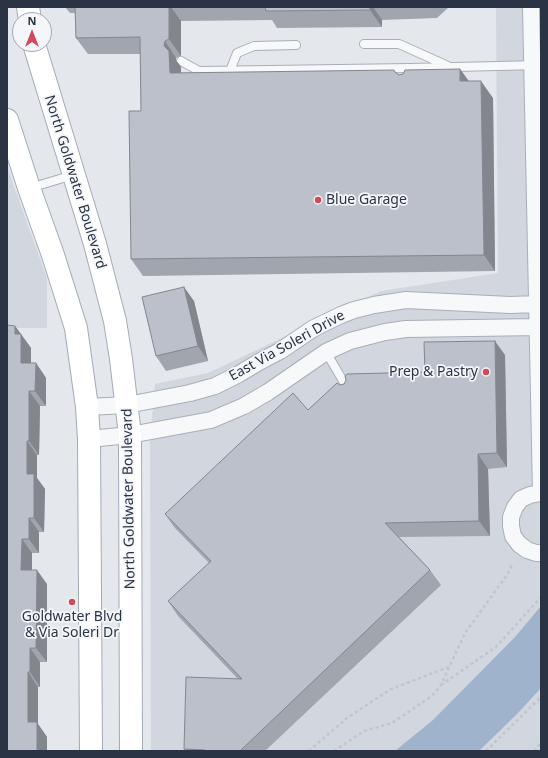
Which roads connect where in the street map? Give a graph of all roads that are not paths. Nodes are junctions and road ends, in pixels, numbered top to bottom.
1 (531, 7) edge
2 (364, 44) dead end
3 (296, 45) dead end
4 (36, 52) edge
5 (181, 61) dead end
6 (537, 65) edge
7 (450, 67) junction
8 (230, 71) junction
9 (7, 120) edge
10 (74, 175) junction
11 (30, 188) junction
12 (539, 317) edge
13 (326, 352) junction
14 (351, 394) edge
15 (127, 405) junction
16 (87, 407) junction
17 (130, 435) junction
18 (89, 438) junction
19 (541, 493) edge
20 (541, 553) edge
21 (91, 751) edge
22 (131, 751) edge

1 - 6 street
2 - 7 lane
3 - 8 lane
4 - 10 main road, North Goldwater Boulevard
5 - 8 lane
6 - 7 lane
6 - 12 street
7 - 8 lane
9 - 11 main road
10 - 11 lane
10 - 15 main road, North Goldwater Boulevard
11 - 16 main road
12 - 13 street, East Via Soleri Drive
12 - 15 street, East Via Soleri Drive
12 - 19 street
13 - 14 lane
13 - 17 street, East Via Soleri Drive
15 - 16 street, East Via Soleri Drive
15 - 17 main road, North Goldwater Boulevard
16 - 18 main road
17 - 18 street, East Via Soleri Drive
17 - 22 main road, North Goldwater Boulevard
18 - 21 main road
19 - 20 street

